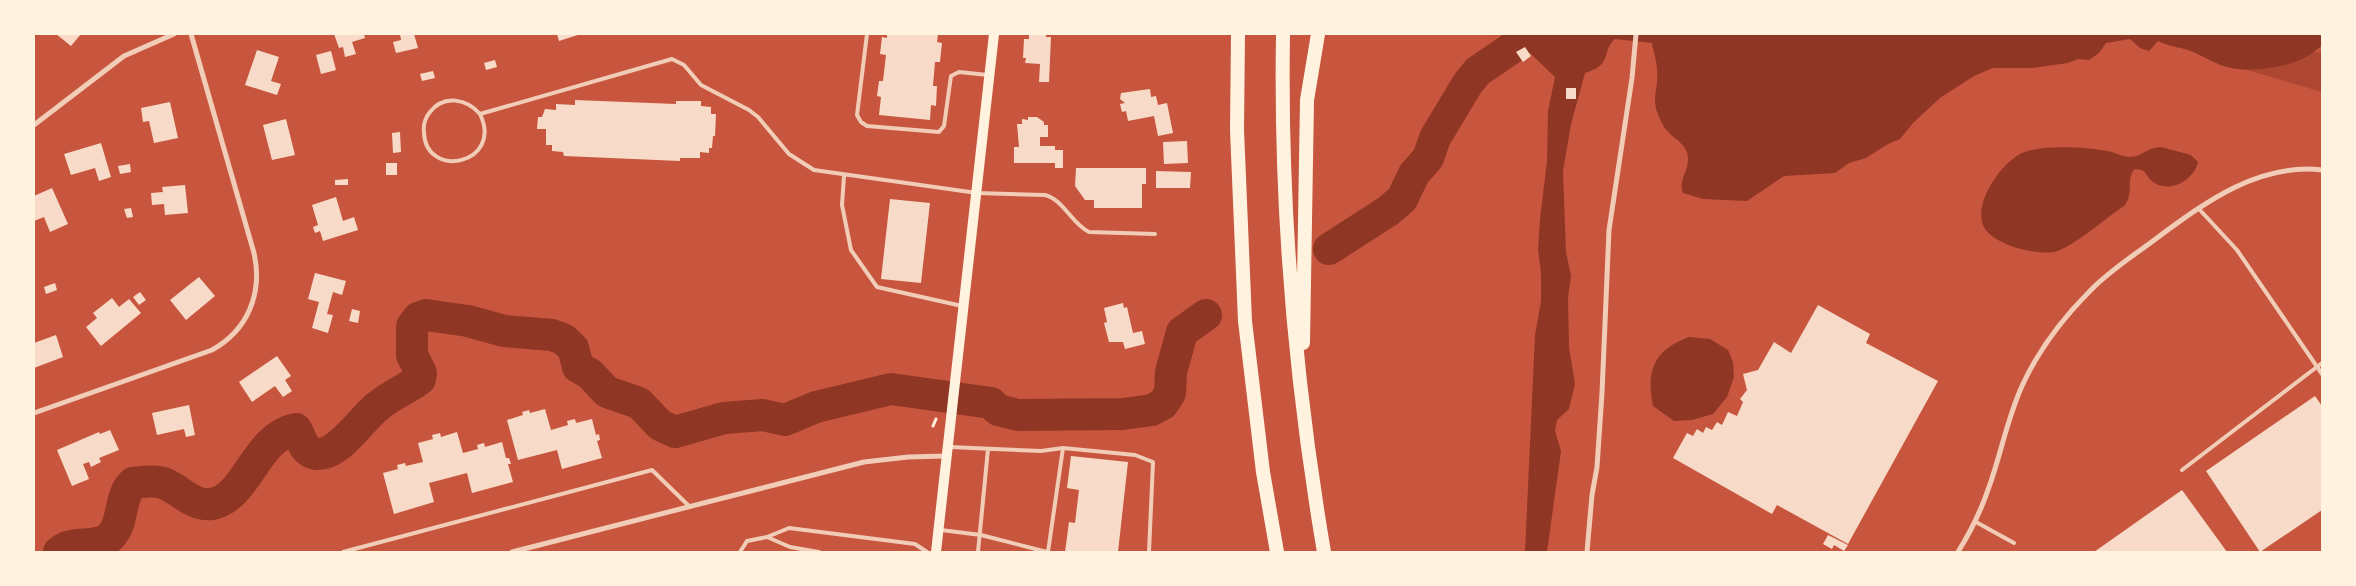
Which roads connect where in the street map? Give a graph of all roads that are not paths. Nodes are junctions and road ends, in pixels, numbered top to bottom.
1 (174, 34) edge
2 (191, 34) edge
3 (867, 34) edge
4 (994, 34) edge
5 (1238, 34) edge
6 (1283, 34) edge
7 (1318, 34) edge
8 (1636, 34) edge
9 (990, 76) junction
10 (480, 114) junction
11 (34, 116) edge
12 (35, 123) edge
13 (2322, 170) edge
14 (844, 176) junction
15 (977, 194) junction
16 (2199, 209) junction
17 (1155, 234) dead end
18 (963, 306) junction
19 (2322, 363) edge
20 (2317, 367) junction
21 (2322, 374) edge
22 (1301, 404) junction
23 (34, 413) edge
24 (1063, 448) junction
25 (988, 449) junction
26 (947, 452) junction
27 (2182, 470) dead end
28 (690, 507) junction
29 (1976, 522) junction
30 (938, 529) junction
31 (981, 535) junction
32 (767, 537) junction
33 (2014, 543) dead end
34 (343, 552) edge
35 (512, 552) edge
36 (740, 552) edge
37 (818, 552) edge
38 (927, 552) edge
39 (936, 552) edge
40 (978, 552) edge
41 (1048, 552) edge
42 (1149, 552) edge
43 (1277, 552) edge
44 (1324, 552) edge
45 (1588, 552) edge
46 (1958, 552) edge

1 - 12 street
2 - 23 street
3 - 9 lane
4 - 9 main road
5 - 43 highway
6 - 22 highway
7 - 22 highway
8 - 45 street
9 - 15 main road
10 - 10 lane
10 - 14 lane
11 - 12 street
13 - 16 street
14 - 15 lane
14 - 18 lane
15 - 17 lane
15 - 18 main road
16 - 20 lane
16 - 29 street
18 - 26 main road
19 - 20 lane
20 - 21 lane
20 - 27 lane
22 - 44 highway
24 - 25 lane
24 - 41 lane
24 - 42 lane
25 - 26 lane
25 - 31 lane
26 - 28 street
26 - 30 main road
28 - 34 lane
28 - 35 street
29 - 33 lane
29 - 46 street
30 - 31 lane
30 - 39 main road
31 - 40 lane
31 - 41 lane
32 - 36 lane
32 - 37 lane
32 - 38 lane

